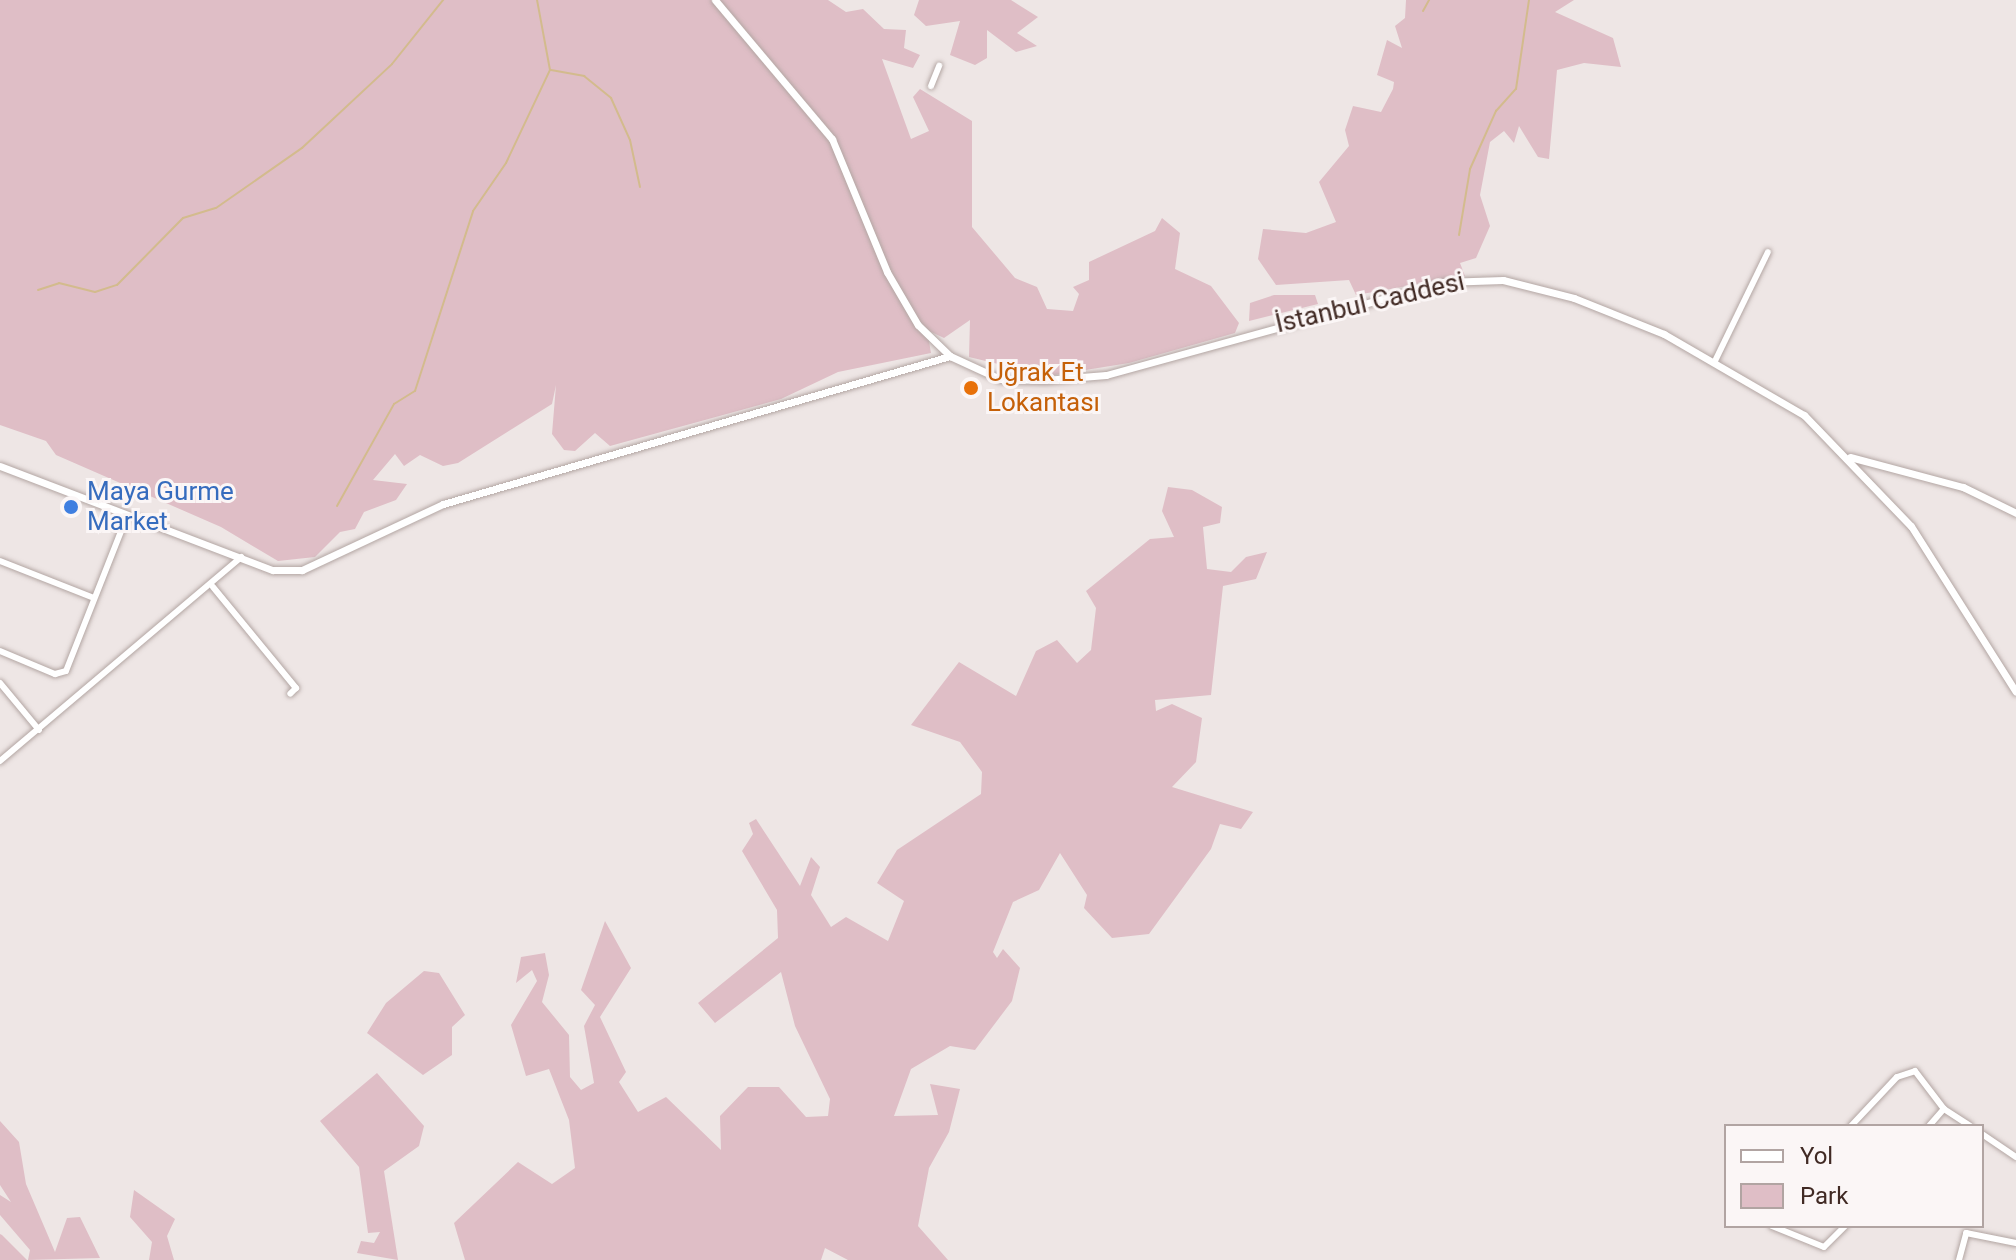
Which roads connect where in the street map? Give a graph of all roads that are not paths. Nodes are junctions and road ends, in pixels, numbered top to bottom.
1 (715, 0) edge
2 (939, 66) dead end
3 (931, 86) dead end
4 (1768, 252) dead end
5 (950, 356) junction
6 (1715, 361) junction
7 (1848, 456) junction
8 (0, 466) edge
9 (2015, 514) edge
10 (127, 516) junction
11 (241, 557) junction
12 (0, 561) edge
13 (213, 587) junction
14 (94, 598) junction
15 (0, 651) edge
16 (0, 683) edge
17 (2016, 692) edge
18 (290, 694) dead end
19 (39, 730) junction
20 (0, 761) edge
21 (1944, 1109) junction
22 (1853, 1124) edge
23 (1931, 1124) edge
24 (1967, 1124) edge
25 (1984, 1135) edge
26 (2016, 1157) edge
27 (1777, 1228) edge
28 (1843, 1228) edge
29 (2016, 1243) edge
30 (1959, 1260) edge

1 - 5 street, İstanbul Caddesi
2 - 3 street
4 - 6 street
5 - 6 street, İstanbul Caddesi
5 - 11 street
6 - 7 street, İstanbul Caddesi
7 - 9 street
7 - 17 street, İstanbul Caddesi
8 - 10 street
10 - 11 street
10 - 14 street
11 - 13 street
12 - 14 street
13 - 18 street
13 - 19 street
14 - 15 street
16 - 19 street
19 - 20 street
21 - 22 street
21 - 23 street
21 - 24 street
25 - 26 street
27 - 28 street
29 - 30 street

